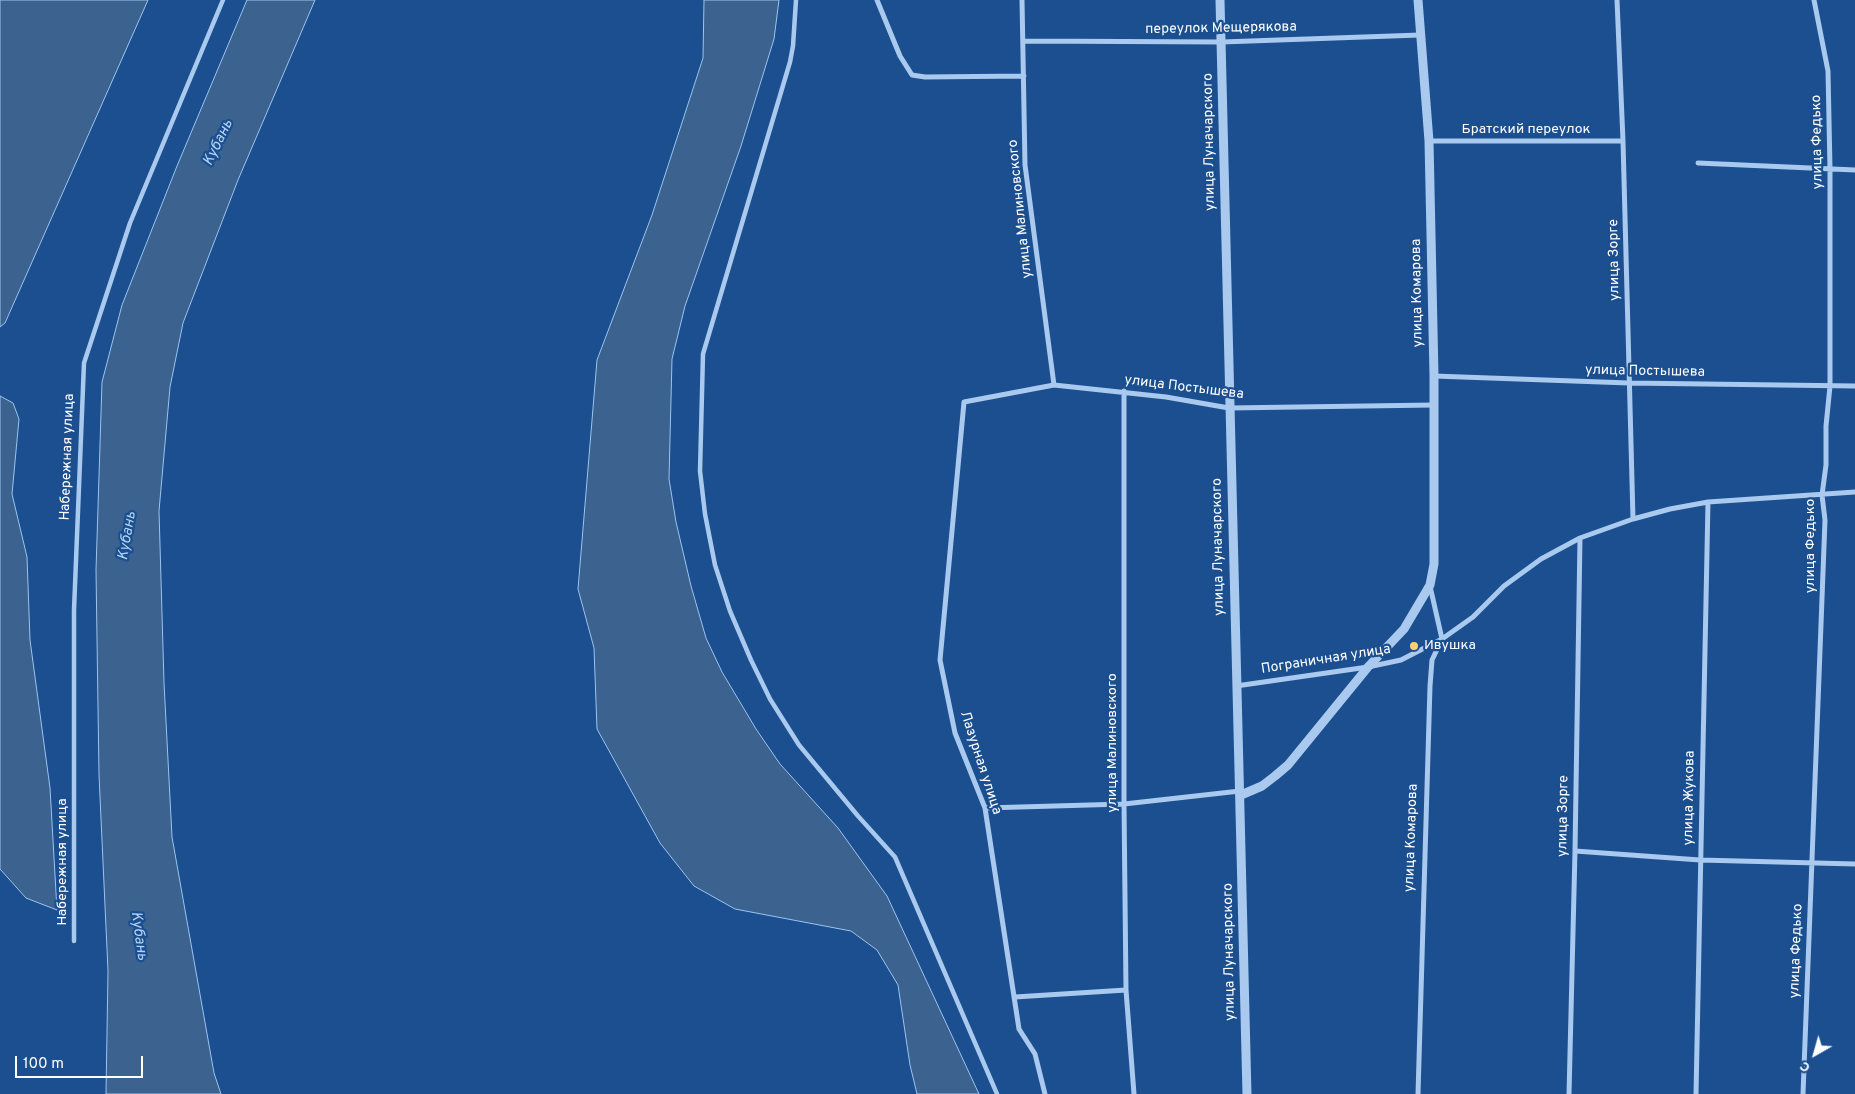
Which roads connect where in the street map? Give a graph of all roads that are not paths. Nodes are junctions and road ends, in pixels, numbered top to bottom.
1 (223, 0) edge
2 (796, 0) edge
3 (877, 0) edge
4 (1022, 0) edge
5 (1220, 0) edge
6 (1418, 0) edge
7 (1617, 0) edge
8 (1814, 0) edge
9 (1420, 35) junction
10 (1023, 42) junction
11 (1222, 42) junction
12 (1024, 76) junction
13 (1429, 141) junction
14 (1623, 141) junction
15 (1698, 163) dead end
16 (1830, 170) junction
17 (1855, 170) edge
18 (1434, 376) junction
19 (1629, 383) junction
20 (1054, 385) junction
21 (1830, 386) junction
22 (1855, 386) edge
23 (1124, 391) junction
24 (964, 402) joint
25 (1434, 405) junction
26 (1229, 408) junction
27 (1855, 492) edge
28 (1822, 495) junction
29 (1708, 502) junction
30 (1633, 519) junction
31 (1580, 538) junction
32 (1430, 585) junction
33 (1442, 639) junction
34 (1368, 667) junction
35 (1236, 686) junction
36 (1241, 793) junction
37 (1124, 804) junction
38 (985, 808) junction
39 (1575, 851) junction
40 (1700, 860) junction
41 (1812, 863) junction
42 (1855, 864) edge
43 (74, 940) dead end
44 (1126, 990) junction
45 (1014, 998) junction
46 (997, 1094) edge
47 (1045, 1094) edge
48 (1134, 1094) edge
49 (1247, 1094) edge
50 (1418, 1094) edge
51 (1569, 1094) edge
52 (1696, 1094) edge
53 (1803, 1094) edge

1 - 43 street, Набережная улица
2 - 46 street
3 - 12 street
4 - 10 street, улица Малиновского
5 - 11 street, улица Луначарского
6 - 9 street, улица Комарова
7 - 14 street, улица Зорге
8 - 16 street, улица Федько
9 - 11 street, переулок Мещерякова
9 - 13 street, улица Комарова
10 - 11 street, переулок Мещерякова
10 - 12 street, улица Малиновского
11 - 26 street, улица Луначарского
12 - 20 street, улица Малиновского
13 - 14 street, Братский переулок
13 - 18 street, улица Комарова
14 - 19 street, улица Зорге
15 - 16 street
16 - 17 street
16 - 21 street, улица Федько
18 - 19 street, улица Постышева
18 - 25 street, улица Комарова
19 - 21 street, улица Постышева
19 - 30 street, улица Зорге
20 - 23 street, улица Постышева
20 - 24 street, улица Постышева
21 - 22 street, улица Постышева
21 - 28 street, улица Федько
23 - 26 street, улица Постышева
23 - 37 street, улица Малиновского
24 - 38 street, Лазурная улица
25 - 26 street, улица Постышева
25 - 32 street, улица Комарова
26 - 35 street, улица Луначарского
27 - 28 street, Пограничная улица
28 - 29 street, Пограничная улица
28 - 41 street, улица Федько
29 - 30 street, Пограничная улица
29 - 40 street, улица Жукова
30 - 31 street, Пограничная улица
31 - 33 street, Пограничная улица
31 - 39 street, улица Зорге
32 - 33 street, улица Комарова
32 - 34 street, улица Комарова
33 - 34 street, Пограничная улица
33 - 50 street, улица Комарова
34 - 35 street, Пограничная улица
34 - 36 street, улица Комарова
35 - 36 street, улица Луначарского
36 - 37 street
36 - 49 street, улица Луначарского
37 - 38 street
37 - 44 street, улица Малиновского
38 - 45 street, Лазурная улица
39 - 40 street
39 - 51 street, улица Зорге
40 - 41 street
40 - 52 street, улица Жукова
41 - 42 street
41 - 53 street, улица Федько
44 - 45 street
44 - 48 street, улица Малиновского
45 - 47 street, Лазурная улица

